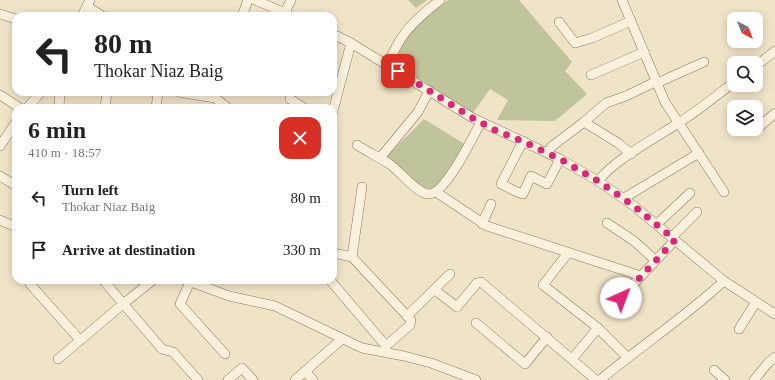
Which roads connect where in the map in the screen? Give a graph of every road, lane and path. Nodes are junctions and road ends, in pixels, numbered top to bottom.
1 (248, 0) edge
2 (255, 0) edge
3 (291, 0) edge
4 (440, 0) edge
5 (622, 0) edge
6 (89, 3) edge
7 (84, 12) edge
8 (98, 12) edge
9 (244, 12) edge
10 (284, 12) edge
11 (289, 12) edge
12 (0, 14) edge
13 (12, 18) edge
14 (631, 21) junction
15 (559, 22) dead end
16 (337, 36) edge
17 (351, 43) junction
18 (644, 52) junction
19 (775, 52) edge
20 (763, 61) edge
21 (704, 62) dead end
22 (387, 65) junction
23 (591, 75) dead end
24 (657, 82) junction
25 (727, 87) edge
26 (429, 91) junction
27 (0, 95) edge
28 (38, 96) edge
29 (217, 96) edge
30 (337, 96) edge
31 (290, 100) dead end
32 (14, 104) edge
33 (30, 104) edge
34 (224, 104) edge
35 (297, 104) edge
36 (775, 113) edge
37 (480, 122) junction
38 (584, 122) junction
39 (679, 122) junction
40 (763, 124) edge
41 (12, 128) edge
42 (522, 141) junction
43 (0, 144) edge
44 (357, 145) dead end
45 (548, 153) junction
46 (699, 153) junction
47 (631, 154) junction
48 (380, 158) junction
49 (560, 159) junction
50 (0, 176) edge
51 (598, 181) junction
52 (12, 183) edge
53 (362, 187) dead end
54 (436, 192) junction
55 (724, 192) dead end
56 (690, 193) dead end
57 (624, 198) junction
58 (491, 204) dead end
59 (697, 212) dead end
60 (0, 220) edge
61 (607, 223) dead end
62 (482, 224) junction
63 (657, 224) junction
64 (12, 226) edge
65 (673, 239) junction
66 (568, 253) junction
67 (337, 254) edge
68 (352, 257) junction
69 (655, 260) junction
70 (450, 274) dead end
71 (641, 276) junction
72 (724, 281) junction
73 (30, 284) dead end
74 (106, 284) edge
75 (148, 284) edge
76 (187, 284) edge
77 (196, 284) edge
78 (333, 284) edge
79 (435, 290) junction
80 (756, 302) junction
81 (123, 304) junction
82 (612, 307) dead end
83 (775, 314) edge
84 (407, 316) junction
85 (476, 323) dead end
86 (598, 328) junction
87 (739, 329) dead end
88 (547, 337) junction
89 (342, 339) junction
90 (80, 340) junction
91 (385, 350) junction
92 (225, 354) dead end
93 (627, 357) junction
94 (775, 357) edge
95 (58, 359) dead end
96 (572, 359) junction
97 (714, 370) dead end
98 (305, 371) junction
99 (462, 377) edge
100 (198, 380) edge
101 (228, 380) edge
102 (253, 380) edge
103 (295, 380) edge
104 (313, 380) edge
105 (476, 380) edge
106 (596, 380) edge
107 (600, 380) edge
108 (725, 380) edge
109 (754, 380) edge

1 - 9 street
2 - 10 street
3 - 11 street
4 - 22 street
5 - 14 street
6 - 7 street
6 - 8 street
12 - 13 street
14 - 15 street
14 - 18 street
16 - 17 street
17 - 22 street
17 - 30 street
18 - 23 street
18 - 24 street
19 - 20 street
21 - 24 street
22 - 26 street
24 - 38 street
24 - 39 street
25 - 39 street
26 - 37 street
26 - 48 street
27 - 32 street
28 - 33 street
29 - 34 street
31 - 35 street
36 - 40 street
37 - 42 street
37 - 54 street
38 - 45 street
38 - 47 street
39 - 46 street
39 - 47 street
41 - 43 street
42 - 45 street
42 - 49 street
44 - 48 street
45 - 49 street
46 - 55 street
46 - 57 street
47 - 51 street
48 - 54 street
49 - 51 street
50 - 52 street
51 - 57 street
53 - 68 street
54 - 62 street
56 - 63 street
57 - 63 street
58 - 62 street
59 - 65 street
60 - 64 street
61 - 69 street
62 - 66 street
63 - 65 street
65 - 69 street
65 - 72 street
66 - 71 street
66 - 86 street
67 - 68 street
68 - 84 street
69 - 71 street
70 - 79 street
71 - 82 street
72 - 80 street
72 - 93 street
73 - 90 street
74 - 81 street
75 - 81 street
76 - 92 street
77 - 89 street
78 - 91 street
79 - 84 street
79 - 88 street
80 - 83 street
80 - 87 street
81 - 90 street
81 - 100 street
84 - 91 street
85 - 88 street
86 - 93 street
86 - 96 street
88 - 96 street
89 - 91 street
89 - 98 street
90 - 95 street
91 - 99 street
93 - 107 street
94 - 109 street
96 - 106 street
97 - 108 street
98 - 103 street
98 - 104 street
99 - 105 street
101 - 102 street

